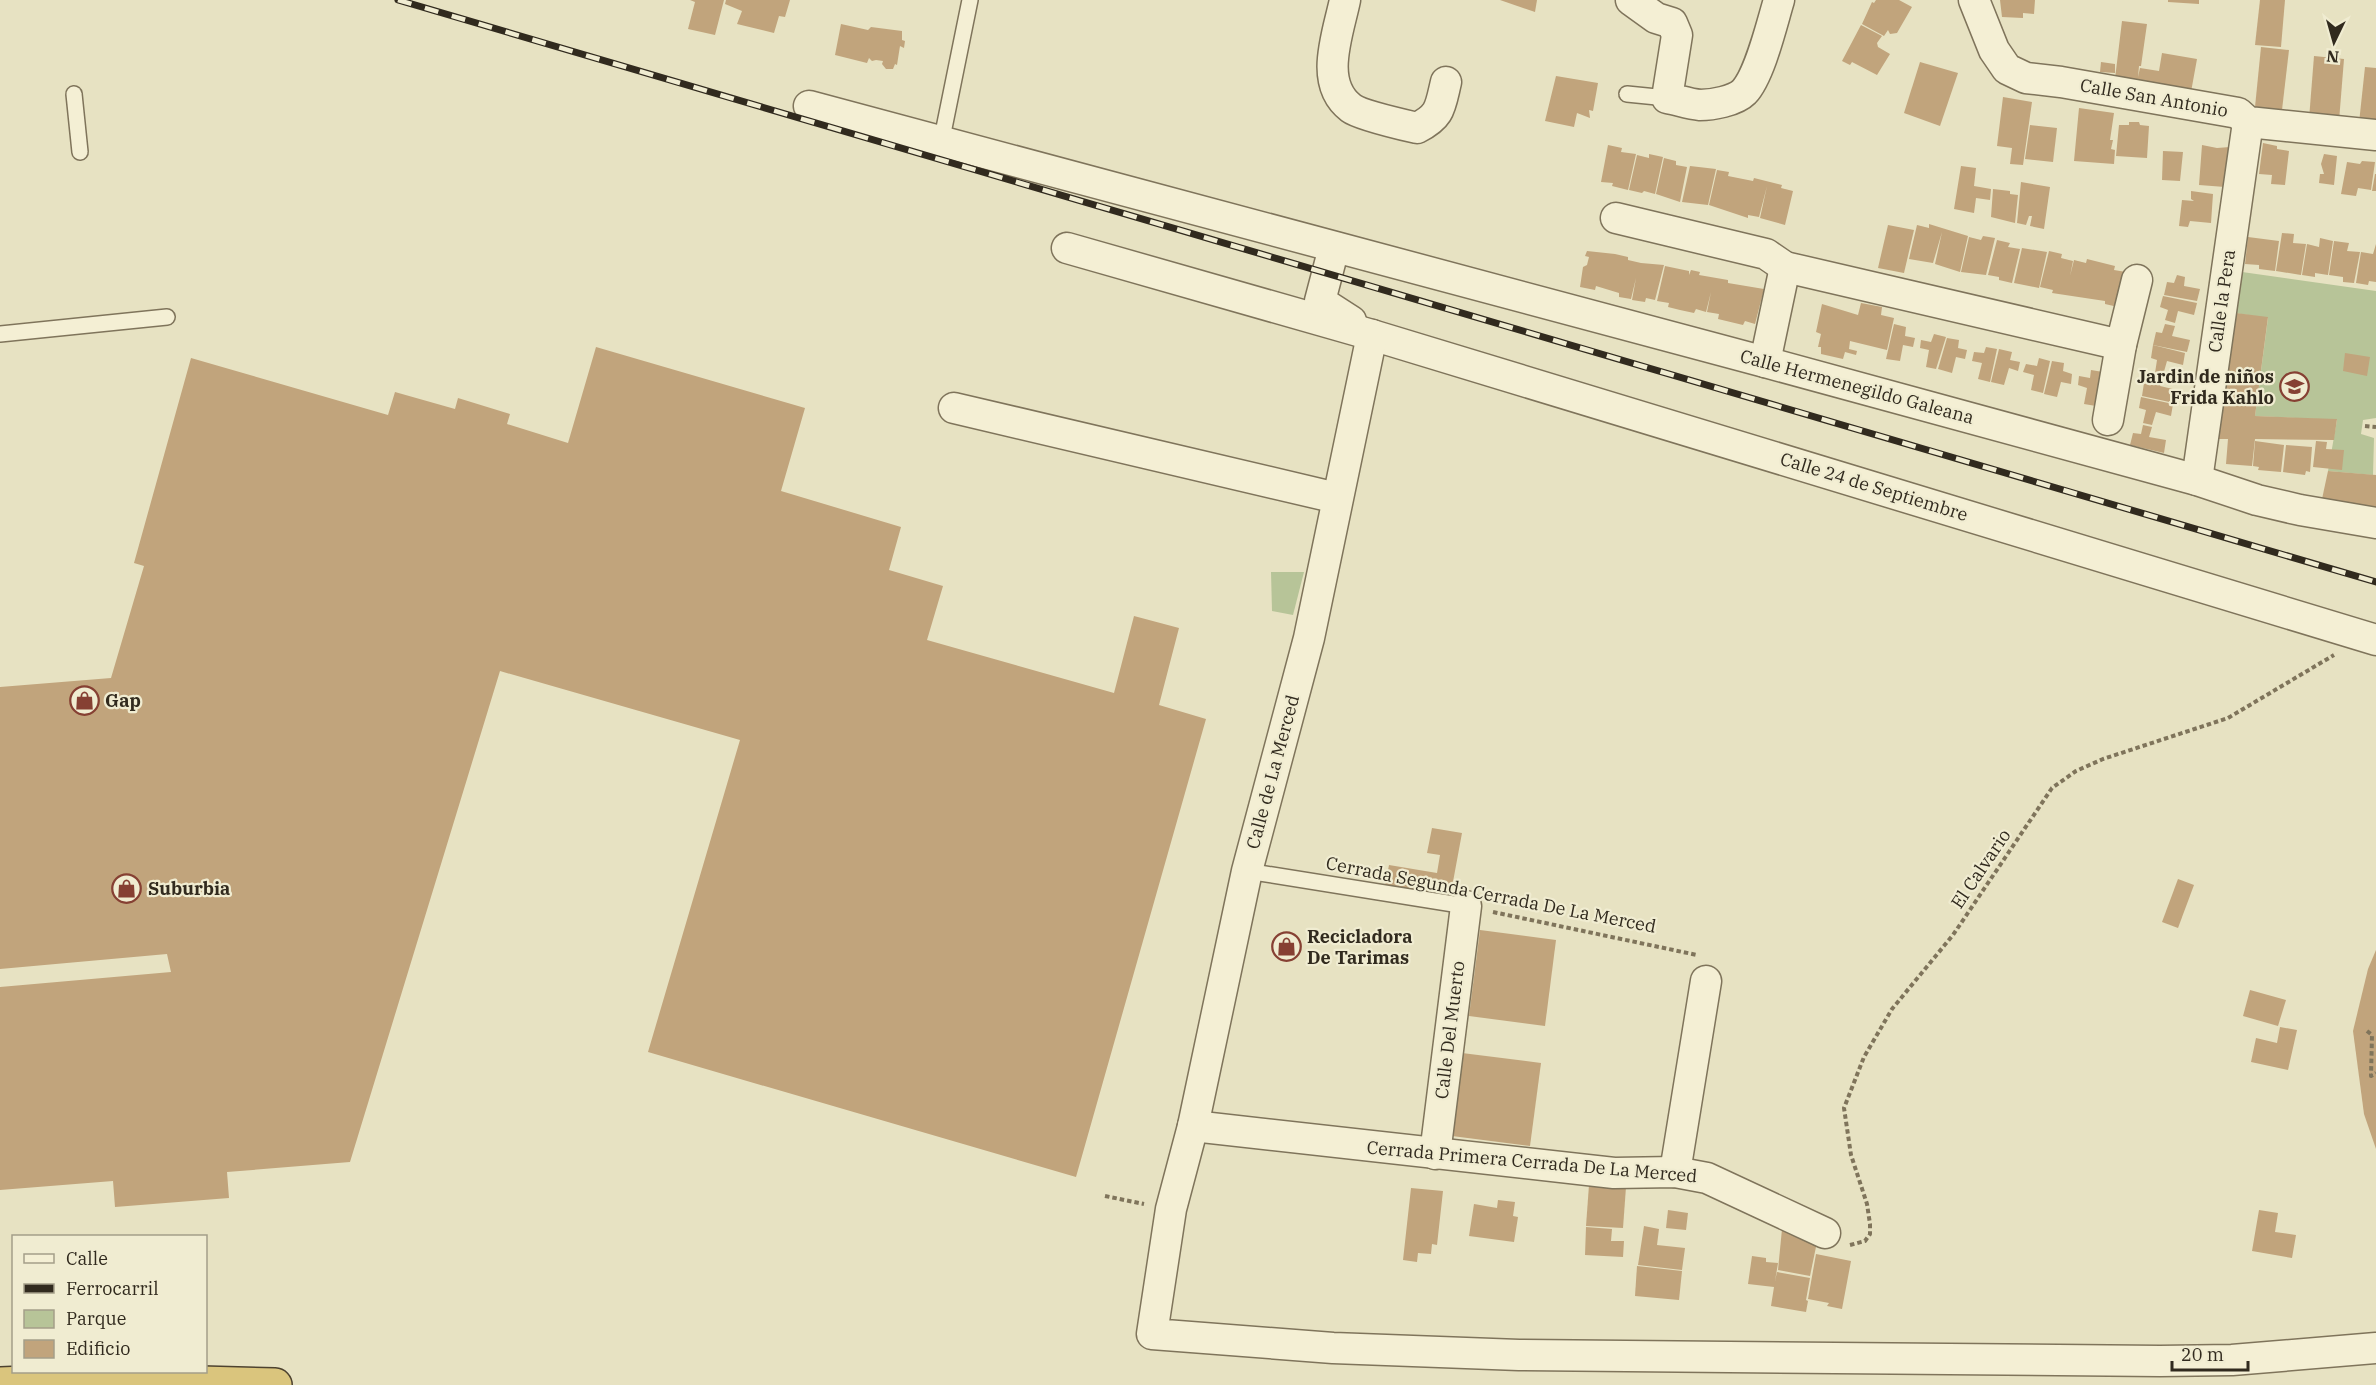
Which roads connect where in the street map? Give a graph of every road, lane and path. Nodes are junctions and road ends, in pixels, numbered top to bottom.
1 (970, 0) edge
2 (1345, 0) edge
3 (1631, 0) edge
4 (1779, 0) edge
5 (1974, 0) edge
6 (1446, 82) dead end
7 (74, 94) dead end
8 (1627, 94) dead end
9 (1667, 98) junction
10 (809, 106) dead end
11 (2248, 122) junction
12 (2376, 135) edge
13 (941, 143) junction
14 (80, 152) dead end
15 (1616, 218) dead end
16 (1067, 248) dead end
17 (1337, 248) junction
18 (1785, 267) junction
19 (2137, 280) dead end
20 (167, 317) dead end
21 (0, 334) edge
22 (1372, 335) junction
23 (2121, 345) junction
24 (1765, 362) junction
25 (954, 408) dead end
26 (2108, 420) dead end
27 (2365, 426) dead end
28 (2376, 428) edge
29 (2197, 480) junction
30 (1337, 498) junction
31 (2376, 523) edge
32 (2372, 638) edge
33 (1246, 871) junction
34 (1466, 906) junction
35 (1706, 981) joint
36 (2367, 1031) dead end
37 (2376, 1073) edge
38 (1192, 1126) junction
39 (1435, 1154) junction
40 (1675, 1172) junction
41 (1105, 1196) dead end
42 (1171, 1209) junction
43 (1825, 1233) joint
44 (2376, 1348) edge
45 (88, 1383) edge
46 (0, 1384) edge
47 (275, 1385) edge

1 - 13 lane
2 - 6 street
3 - 9 street
4 - 9 street
5 - 11 street, Calle San Antonio
7 - 14 lane
8 - 9 lane
10 - 13 street, Calle Hermenegildo Galeana
11 - 12 street, Calle San Antonio
11 - 29 street, Calle la Pera
13 - 17 street, Calle Hermenegildo Galeana
15 - 18 street
16 - 22 street, Calle 24 de Septiembre
17 - 22 street
17 - 24 street, Calle Hermenegildo Galeana
18 - 23 street
18 - 24 street
19 - 23 street
20 - 21 lane
22 - 30 street, Calle de La Merced
22 - 32 street, Calle 24 de Septiembre
23 - 26 street
24 - 29 street, Calle Hermenegildo Galeana
25 - 30 street
27 - 28 path
29 - 31 street, Calle Hermenegildo Galeana
30 - 33 street, Calle de La Merced
32 - 43 path, El Calvario
33 - 34 lane, Cerrada Segunda Cerrada De La Merced
33 - 38 street, Calle de La Merced
34 - 35 path, Cerrada Segunda Cerrada De La Merced
34 - 39 street, Calle Del Muerto
35 - 40 street
36 - 37 path
38 - 39 street, Cerrada Primera Cerrada De La Merced
38 - 42 street, Calle de La Merced
39 - 40 street, Cerrada Primera Cerrada De La Merced
40 - 43 street, Cerrada Primera Cerrada De La Merced
41 - 42 path
42 - 44 street, Calle de La Merced
45 - 46 highway
45 - 47 highway

